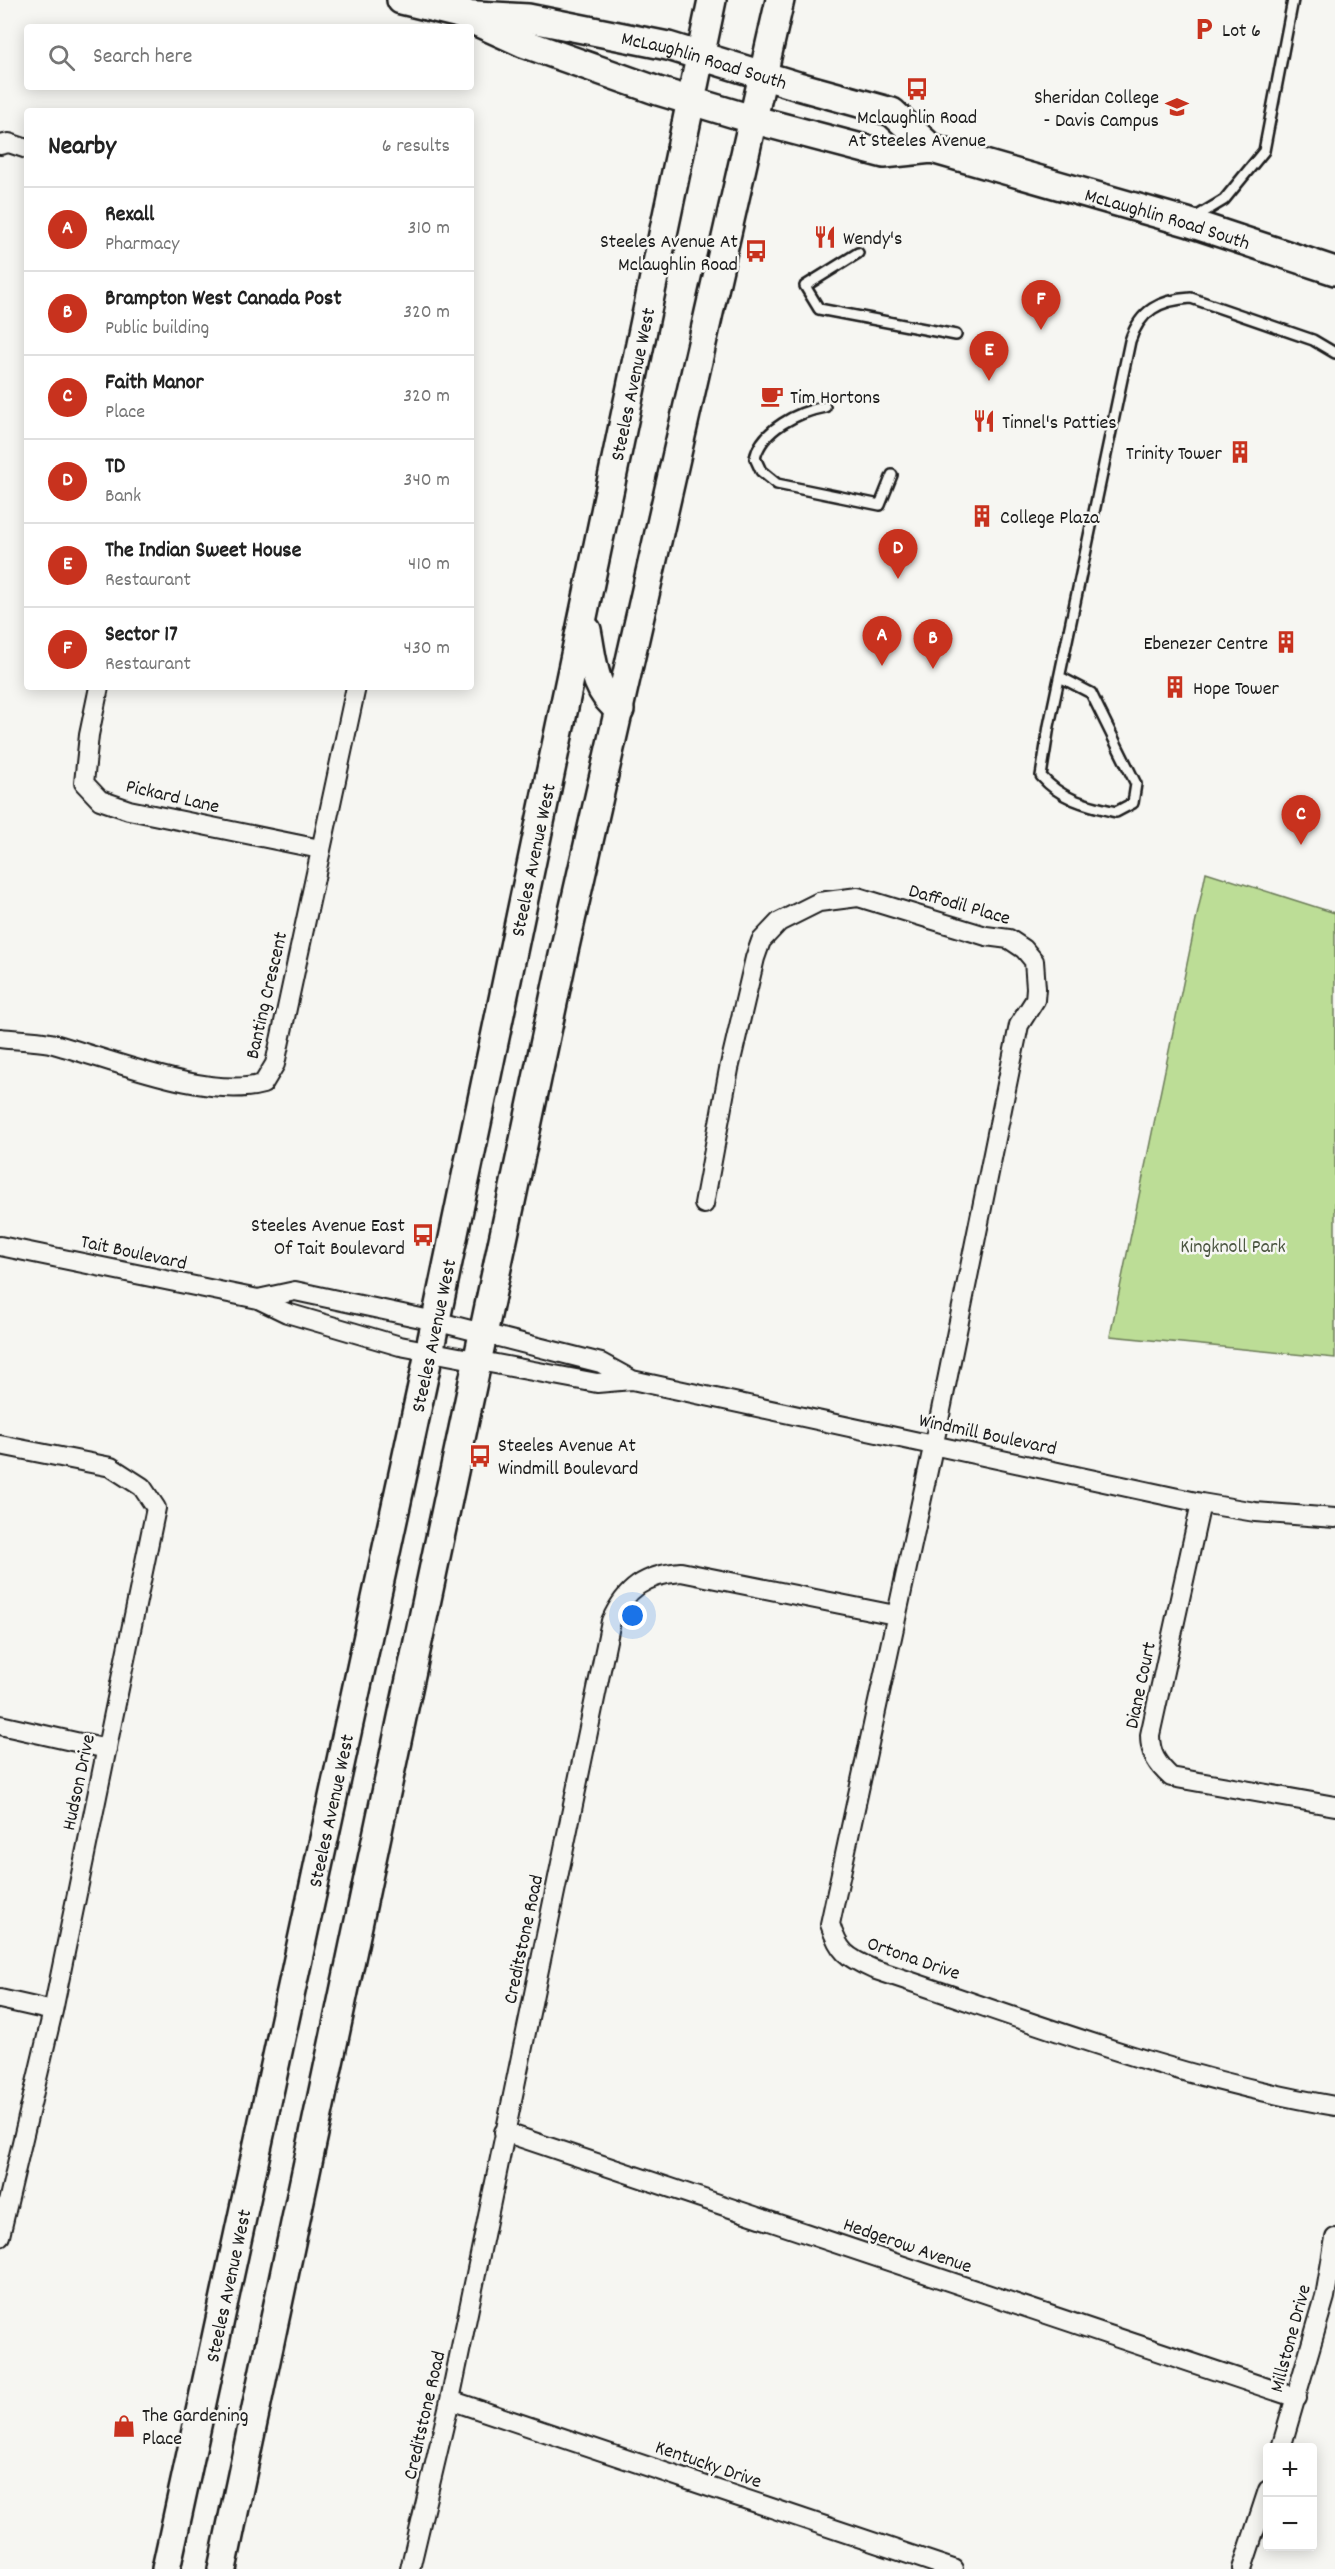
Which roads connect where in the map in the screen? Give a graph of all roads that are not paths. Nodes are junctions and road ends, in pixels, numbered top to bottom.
1 (401, 0) edge
2 (712, 0) edge
3 (780, 0) edge
4 (1293, 0) edge
5 (459, 14) junction
6 (700, 56) junction
7 (765, 77) junction
8 (691, 101) junction
9 (755, 120) junction
10 (0, 145) edge
11 (24, 148) edge
12 (932, 149) junction
13 (1187, 222) junction
14 (858, 253) dead end
15 (1335, 271) edge
16 (956, 335) dead end
17 (1335, 354) edge
18 (825, 407) dead end
19 (892, 475) dead end
20 (585, 616) junction
21 (1060, 677) junction
22 (98, 690) edge
23 (355, 690) edge
24 (620, 710) junction
25 (320, 849) junction
26 (0, 1038) edge
27 (704, 1204) dead end
28 (0, 1246) edge
29 (258, 1299) junction
30 (443, 1322) junction
31 (484, 1333) junction
32 (398, 1345) joint
33 (429, 1352) junction
34 (477, 1360) junction
35 (632, 1380) junction
36 (934, 1444) junction
37 (0, 1445) edge
38 (1201, 1503) junction
39 (1335, 1518) edge
40 (895, 1615) junction
41 (0, 1725) edge
42 (106, 1749) junction
43 (1335, 1806) edge
44 (0, 1999) edge
45 (53, 2011) junction
46 (1335, 2106) edge
47 (504, 2132) junction
48 (0, 2236) edge
49 (1335, 2238) edge
50 (1297, 2398) junction
51 (450, 2400) junction
52 (1283, 2443) edge
53 (1266, 2497) edge
54 (166, 2569) edge
55 (222, 2569) edge
56 (410, 2569) edge
57 (953, 2569) edge
58 (1242, 2569) edge

1 - 5 main road, McLaughlin Road South
2 - 6 main road, Steeles Avenue West
3 - 7 main road
4 - 13 lane
5 - 6 main road, McLaughlin Road South
5 - 8 main road, McLaughlin Road South
6 - 7 main road, McLaughlin Road South
6 - 8 main road, Steeles Avenue West
7 - 9 main road
7 - 12 main road, McLaughlin Road South
8 - 9 main road, McLaughlin Road South
8 - 20 main road, Steeles Avenue West
9 - 12 main road, McLaughlin Road South
9 - 24 main road
10 - 11 street
12 - 13 main road, McLaughlin Road South
13 - 15 main road, McLaughlin Road South
14 - 16 lane
17 - 21 lane
18 - 19 lane
20 - 24 main road
20 - 30 main road, Steeles Avenue West
21 - 21 lane
22 - 25 street, Pickard Lane
23 - 25 street, Banting Crescent
24 - 31 main road
25 - 26 street, Banting Crescent
27 - 36 street, Daffodil Place
28 - 29 street, Tait Boulevard
29 - 30 street, Tait Boulevard
29 - 32 street, Tait Boulevard
30 - 31 street, Windmill Boulevard
30 - 33 main road, Steeles Avenue West
31 - 34 main road
31 - 35 street, Windmill Boulevard
32 - 33 street, Windmill Boulevard
33 - 34 street, Windmill Boulevard
33 - 54 main road, Steeles Avenue West
34 - 35 street, Windmill Boulevard
34 - 55 main road
35 - 36 street, Windmill Boulevard
36 - 38 street, Windmill Boulevard
36 - 40 street, Ortona Drive
37 - 42 street, Hudson Drive
38 - 39 street, Windmill Boulevard
38 - 43 street, Diane Court
40 - 46 street, Ortona Drive
40 - 47 street, Creditstone Road
41 - 42 street
42 - 45 street, Hudson Drive
44 - 45 street
45 - 48 street, Hudson Drive
47 - 50 street, Hedgerow Avenue
47 - 51 street, Creditstone Road
49 - 50 street, Millstone Drive
50 - 52 street, Millstone Drive
51 - 56 street, Creditstone Road
51 - 57 street, Kentucky Drive
53 - 58 street

